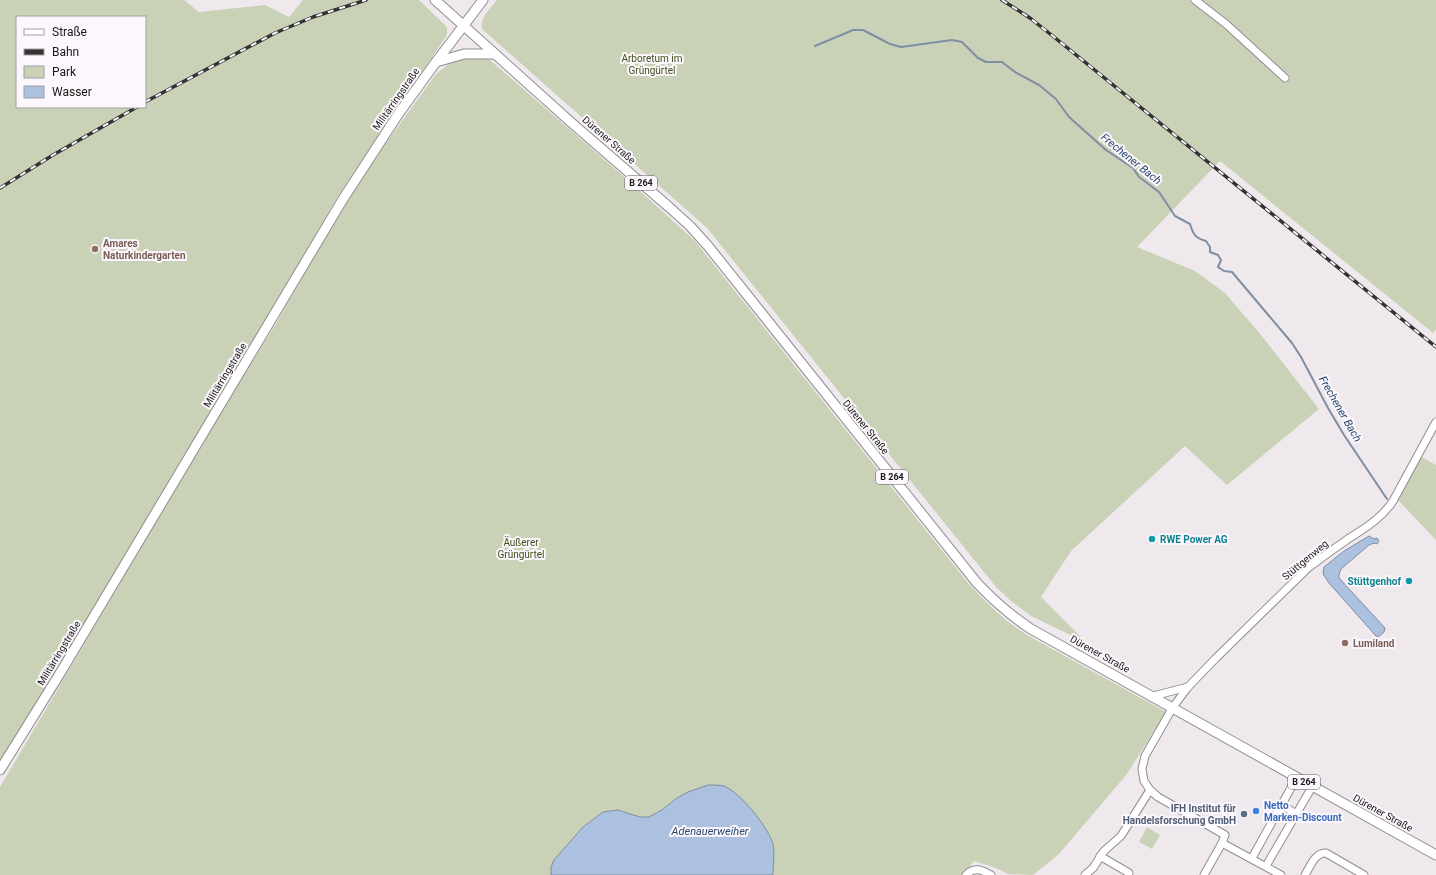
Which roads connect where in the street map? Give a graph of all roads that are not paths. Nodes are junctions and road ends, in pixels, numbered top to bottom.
1 (436, 0) edge
2 (483, 0) edge
3 (1195, 0) edge
4 (463, 25) junction
5 (495, 54) junction
6 (436, 62) junction
7 (1285, 78) dead end
8 (1436, 422) edge
9 (1188, 687) junction
10 (1153, 696) junction
11 (1173, 707) junction
12 (0, 770) edge
13 (1297, 777) junction
14 (1312, 786) junction
15 (1150, 790) junction
16 (1282, 805) junction
17 (1296, 814) junction
18 (1222, 843) junction
19 (1436, 855) edge
20 (1100, 856) junction
21 (1252, 858) junction
22 (1266, 866) junction
23 (1129, 873) dead end
24 (966, 875) edge
25 (991, 875) edge
26 (1085, 875) edge
27 (1204, 875) edge
28 (1281, 875) edge
29 (1306, 875) edge
30 (1364, 875) edge

1 - 4 main road, Dürener Straße / B 264
2 - 4 main road, Militärringstraße
3 - 7 street
4 - 5 main road, Dürener Straße / B 264
4 - 6 main road, Militärringstraße
5 - 6 main road
5 - 10 main road, Dürener Straße / B 264
6 - 12 main road, Militärringstraße
8 - 9 street, Stüttgenweg
9 - 10 street
9 - 11 street, Stüttgenweg
10 - 11 main road, Dürener Straße / B 264
11 - 13 main road, Dürener Straße / B 264
11 - 15 street, Stüttgenweg
13 - 14 main road, Dürener Straße / B 264
13 - 16 street
14 - 17 street
14 - 19 main road, Dürener Straße / B 264
15 - 18 street
15 - 20 street
16 - 17 street
16 - 21 street
17 - 22 street
18 - 21 street
18 - 27 street
20 - 23 street
20 - 26 street
21 - 22 street
22 - 28 street
24 - 25 street
29 - 30 street

